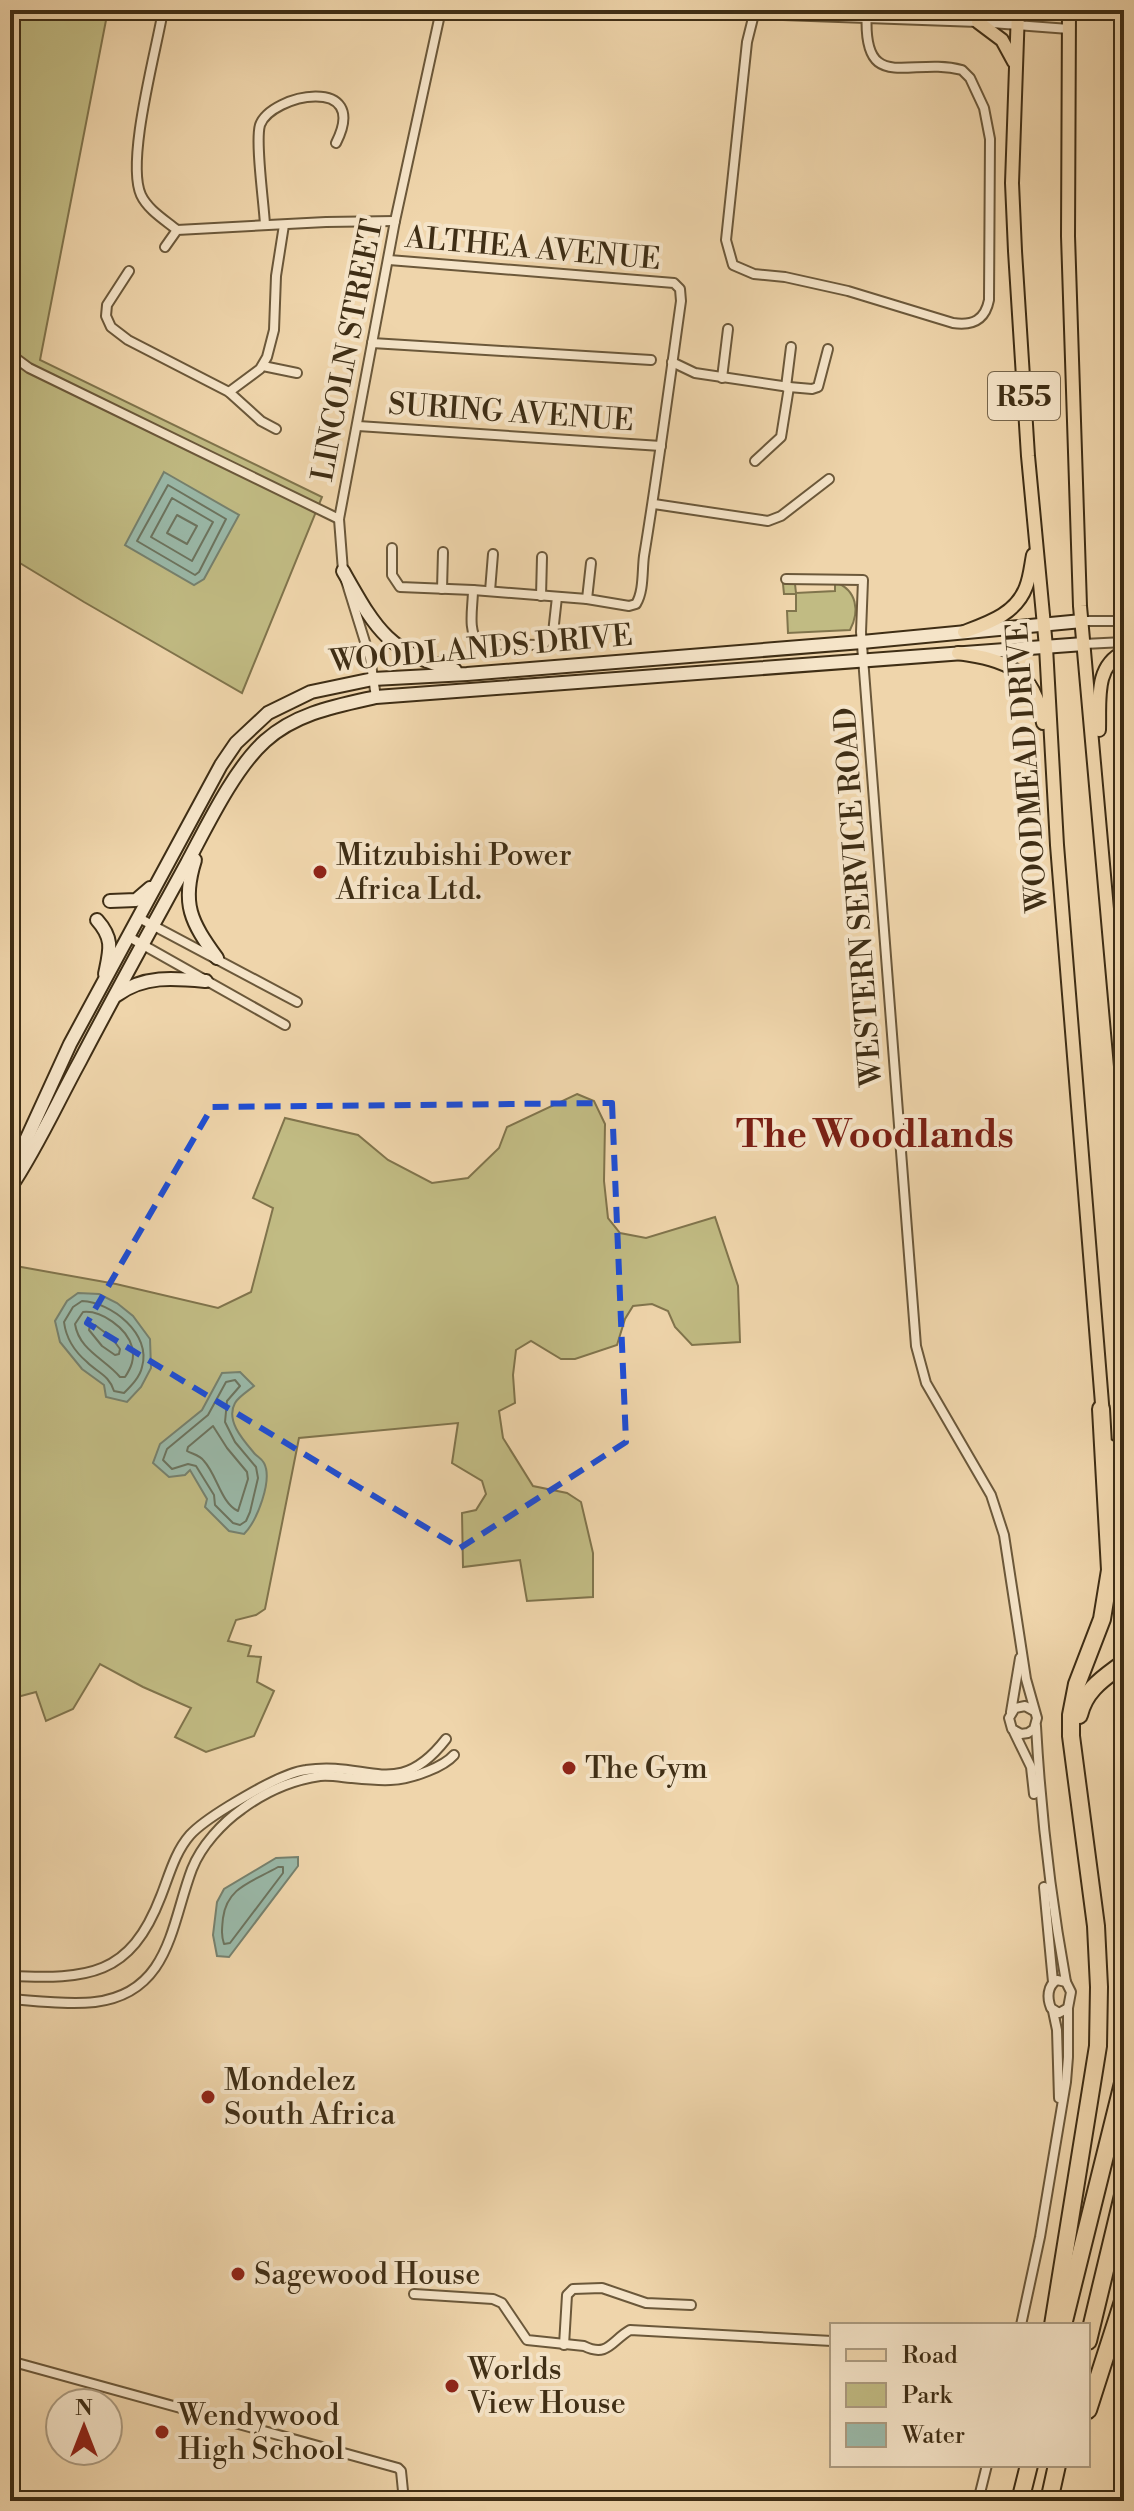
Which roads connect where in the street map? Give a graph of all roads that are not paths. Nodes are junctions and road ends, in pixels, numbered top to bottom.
1 (441, 10) edge
2 (939, 10) edge
3 (1018, 10) edge
4 (1069, 10) edge
5 (755, 12) edge
6 (867, 15) edge
7 (162, 16) dead end
8 (939, 22) junction
9 (978, 22) junction
10 (1019, 24) junction
11 (1069, 29) junction
12 (1015, 64) junction
13 (336, 143) dead end
14 (395, 221) junction
15 (265, 225) junction
16 (284, 225) junction
17 (177, 230) junction
18 (165, 247) dead end
19 (389, 260) junction
20 (129, 271) dead end
21 (728, 329) dead end
22 (372, 343) junction
23 (791, 347) dead end
24 (828, 349) dead end
25 (10, 354) edge
26 (651, 360) dead end
27 (672, 362) junction
28 (263, 366) junction
29 (297, 373) dead end
30 (722, 378) junction
31 (787, 387) junction
32 (229, 392) junction
33 (358, 426) junction
34 (276, 429) dead end
35 (661, 446) junction
36 (755, 461) dead end
37 (829, 479) dead end
38 (654, 504) junction
39 (339, 519) junction
40 (1037, 539) junction
41 (392, 548) dead end
42 (443, 552) dead end
43 (493, 554) dead end
44 (542, 557) dead end
45 (591, 563) dead end
46 (343, 571) junction
47 (786, 579) dead end
48 (442, 589) junction
49 (473, 590) junction
50 (490, 591) junction
51 (541, 596) junction
52 (557, 597) junction
53 (587, 599) junction
54 (1082, 621) junction
55 (1124, 621) edge
56 (1043, 624) junction
57 (964, 632) junction
58 (862, 642) junction
59 (1124, 642) edge
60 (1084, 644) junction
61 (1046, 647) junction
62 (1124, 652) edge
63 (958, 653) junction
64 (864, 660) junction
65 (467, 674) junction
66 (373, 679) junction
67 (376, 697) junction
68 (1096, 774) junction
69 (1054, 794) junction
70 (203, 834) junction
71 (159, 879) junction
72 (110, 901) dead end
73 (139, 918) junction
74 (97, 920) dead end
75 (153, 925) junction
76 (129, 937) junction
77 (142, 944) junction
78 (217, 958) junction
79 (206, 981) junction
80 (103, 985) junction
81 (112, 999) junction
82 (297, 1002) dead end
83 (285, 1025) dead end
84 (1124, 1100) edge
85 (10, 1175) edge
86 (10, 1188) edge
87 (1101, 1409) junction
88 (1124, 1517) edge
89 (1021, 1648) junction
90 (1124, 1663) edge
91 (1034, 1711) junction
92 (1011, 1712) junction
93 (1036, 1725) junction
94 (1014, 1731) junction
95 (446, 1739) dead end
96 (454, 1755) dead end
97 (1075, 1764) junction
98 (10, 1976) edge
99 (1053, 1982) junction
100 (1066, 1982) junction
101 (10, 1999) edge
102 (1068, 2008) junction
103 (1053, 2011) junction
104 (1124, 2079) edge
105 (1059, 2111) junction
106 (1124, 2191) edge
107 (414, 2294) dead end
108 (1124, 2298) edge
109 (691, 2305) dead end
110 (1021, 2323) edge
111 (1053, 2323) edge
112 (1063, 2323) edge
113 (1090, 2333) edge
114 (830, 2341) edge
115 (564, 2345) junction
116 (10, 2361) edge
117 (1090, 2404) edge
118 (986, 2467) edge
119 (1028, 2467) edge
120 (1058, 2467) edge
121 (404, 2501) edge
122 (978, 2501) edge
123 (1020, 2501) edge
124 (1049, 2501) edge

1 - 14 street, LINCOLN STREET
2 - 8 street
3 - 10 main road, WOODMEAD DRIVE / R55
4 - 11 main road, R55
5 - 6 street
5 - 6 street
6 - 8 street
7 - 17 street
8 - 9 street
9 - 10 street
9 - 12 main road
10 - 11 street
10 - 12 main road, WOODMEAD DRIVE / R55
11 - 54 main road, R55
12 - 40 main road, WOODMEAD DRIVE / R55
13 - 15 street
14 - 16 street
14 - 19 street, LINCOLN STREET
15 - 16 street
15 - 17 street
16 - 28 street
17 - 18 street
19 - 22 street, LINCOLN STREET
19 - 27 street, ALTHEA AVENUE
20 - 32 street
21 - 30 street
22 - 26 street
22 - 33 street, LINCOLN STREET
23 - 31 street
24 - 31 street
25 - 39 street
27 - 30 street
27 - 35 street
28 - 29 street
28 - 32 street
30 - 31 street
31 - 36 street
32 - 34 street
33 - 35 street, SURING AVENUE
33 - 39 street, LINCOLN STREET
35 - 38 street
37 - 38 street
38 - 53 street
39 - 46 street, LINCOLN STREET
40 - 56 main road, WOODMEAD DRIVE / R55
40 - 57 main road
41 - 48 street
42 - 48 street
43 - 50 street
44 - 51 street
45 - 53 street
46 - 65 main road
46 - 66 street, LINCOLN STREET
47 - 58 street, WESTERN SERVICE ROAD
48 - 49 street
49 - 50 street
49 - 52 street
50 - 51 street
51 - 52 street
52 - 53 street
54 - 55 street
54 - 56 main road, WOODLANDS DRIVE
54 - 60 main road, R55
56 - 57 main road, WOODLANDS DRIVE
56 - 61 main road, WOODMEAD DRIVE / R55
57 - 58 main road, WOODLANDS DRIVE
58 - 64 street, WESTERN SERVICE ROAD
58 - 65 main road, WOODLANDS DRIVE
59 - 60 street
60 - 61 main road, WOODLANDS DRIVE
60 - 68 main road, R55
61 - 63 main road, WOODLANDS DRIVE
61 - 69 main road, WOODMEAD DRIVE / R55
62 - 68 main road
63 - 64 main road, WOODLANDS DRIVE
63 - 69 main road
64 - 67 main road, WOODLANDS DRIVE
64 - 89 street, WESTERN SERVICE ROAD
65 - 66 main road, WOODLANDS DRIVE
66 - 67 street, LINCOLN STREET
66 - 71 main road, WOODLANDS DRIVE
67 - 70 main road, WOODLANDS DRIVE
68 - 84 main road, R55
69 - 87 main road, WOODMEAD DRIVE / R55
70 - 75 main road, WOODLANDS DRIVE
70 - 78 main road
71 - 72 main road
71 - 73 main road, WOODLANDS DRIVE
73 - 75 street
73 - 76 main road, WOODLANDS DRIVE
74 - 80 main road
75 - 77 main road, WOODLANDS DRIVE
75 - 78 street
76 - 77 street
76 - 80 main road, WOODLANDS DRIVE
77 - 79 street
77 - 81 main road, WOODLANDS DRIVE
78 - 82 street
79 - 81 main road
79 - 83 street
80 - 85 main road, WOODLANDS DRIVE
81 - 86 main road, WOODLANDS DRIVE
87 - 88 main road, WOODMEAD DRIVE / R55
87 - 97 highway
89 - 91 street, WESTERN SERVICE ROAD
89 - 92 street, WESTERN SERVICE ROAD
90 - 97 highway
91 - 92 street
91 - 93 street
92 - 94 street
93 - 94 street
93 - 100 street
94 - 99 street
95 - 98 street
96 - 101 street
97 - 111 highway
99 - 100 street
99 - 103 street
100 - 102 street
102 - 103 street
102 - 105 street
103 - 105 street
104 - 112 highway
105 - 110 street
106 - 113 highway
107 - 115 street
108 - 117 highway
109 - 115 street
114 - 115 street
116 - 121 street
118 - 122 street
119 - 123 highway
120 - 124 highway

